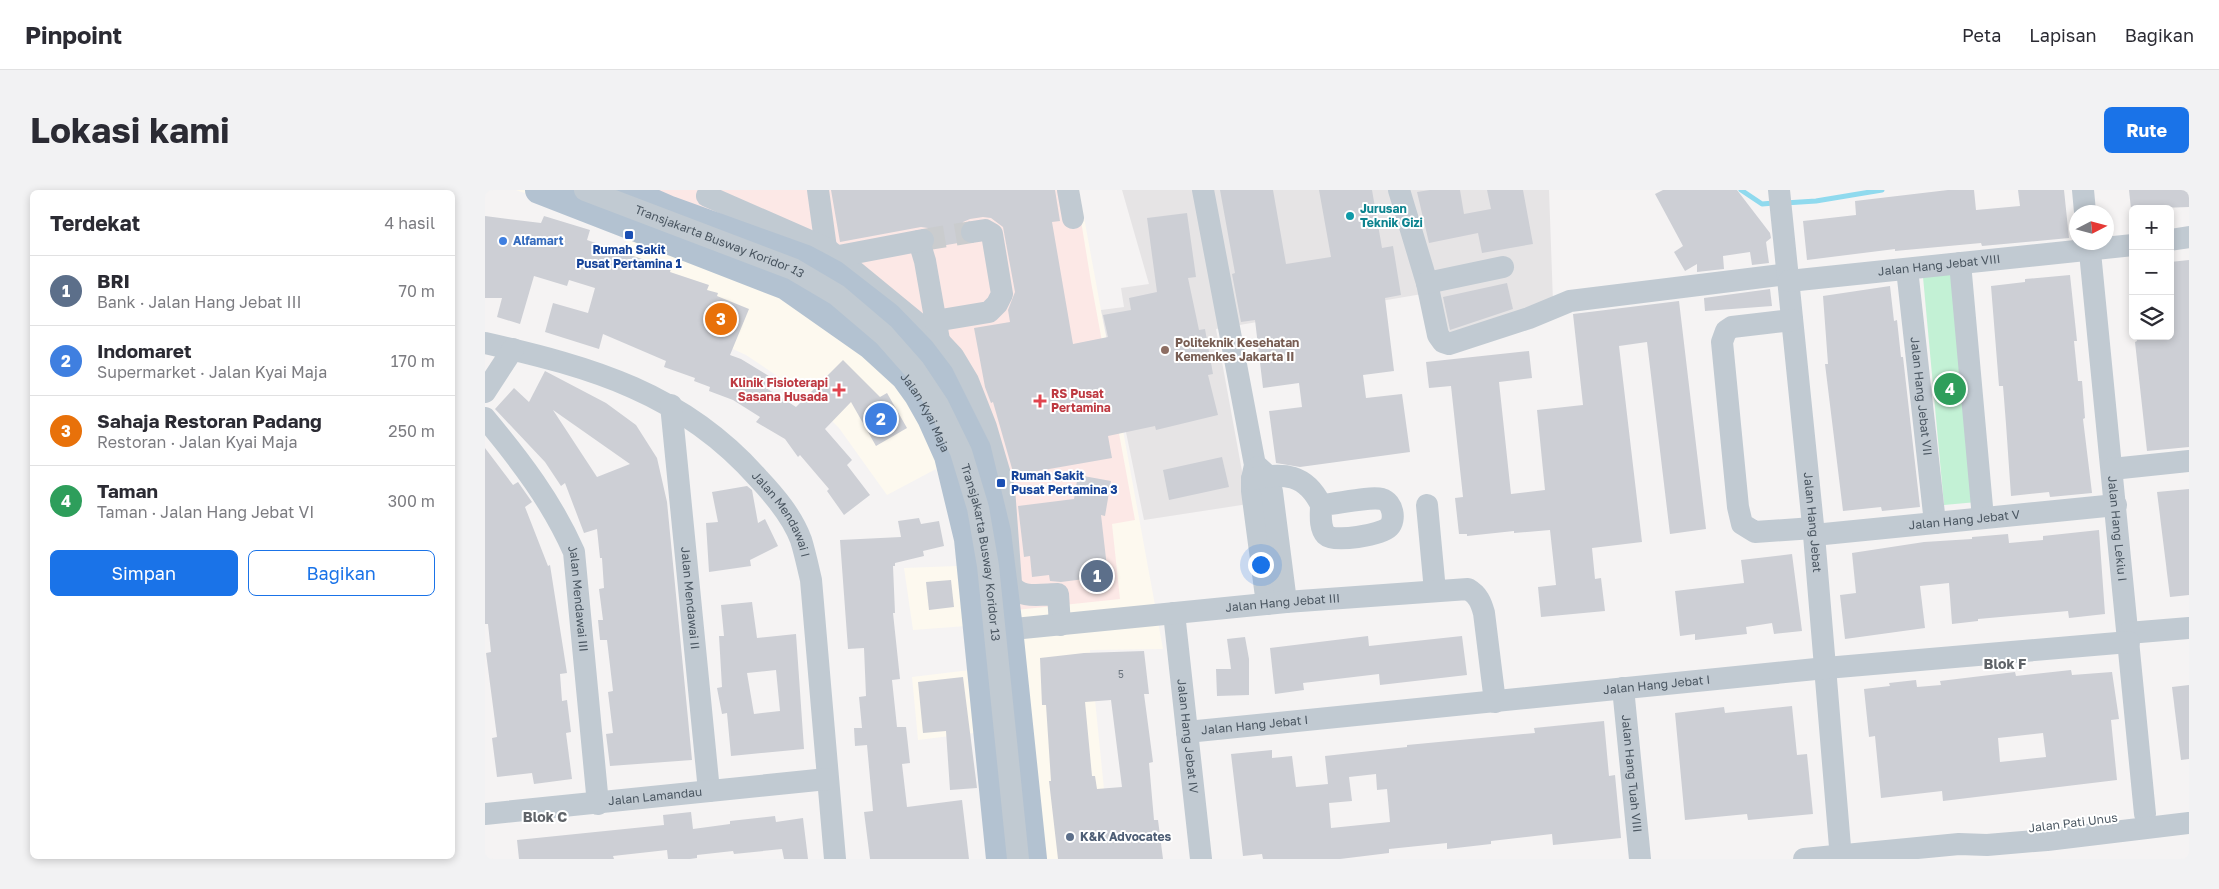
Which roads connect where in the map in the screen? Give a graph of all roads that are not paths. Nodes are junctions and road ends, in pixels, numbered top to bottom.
1 (539, 190) edge
2 (585, 190) edge
3 (624, 190) edge
4 (728, 190) edge
5 (818, 190) edge
6 (1068, 190) edge
7 (1203, 190) edge
8 (1399, 190) edge
9 (1779, 190) edge
10 (2083, 190) edge
11 (700, 195) edge
12 (2084, 205) edge
13 (670, 210) junction
14 (1073, 218) dead end
15 (972, 232) tunnel mouth
16 (658, 236) junction
17 (2189, 237) edge
18 (2174, 239) edge
19 (2129, 245) edge
20 (2114, 246) edge
21 (2069, 249) edge
22 (2089, 250) edge
23 (833, 252) junction
24 (1960, 263) junction
25 (1503, 267) dead end
26 (1907, 269) junction
27 (1788, 278) junction
28 (1427, 283) junction
29 (1792, 320) junction
30 (937, 330) junction
31 (485, 342) edge
32 (513, 349) junction
33 (941, 370) junction
34 (485, 392) edge
35 (918, 395) junction
36 (671, 405) junction
37 (485, 418) edge
38 (2189, 461) edge
39 (2112, 469) junction
40 (1258, 473) junction
41 (1321, 505) dead end
42 (1427, 505) dead end
43 (2116, 505) junction
44 (1983, 518) junction
45 (1935, 523) junction
46 (1814, 531) junction
47 (1435, 591) junction
48 (1277, 603) junction
49 (1174, 613) junction
50 (1060, 625) junction
51 (2189, 628) edge
52 (1009, 629) junction
53 (979, 633) junction
54 (2128, 638) junction
55 (1825, 668) junction
56 (1623, 688) junction
57 (1495, 702) junction
58 (1187, 732) junction
59 (827, 779) junction
60 (709, 791) junction
61 (598, 804) junction
62 (2189, 809) edge
63 (485, 814) edge
64 (2145, 814) junction
65 (2189, 823) edge
66 (1959, 844) junction
67 (2048, 849) edge
68 (1848, 857) edge
69 (835, 859) edge
70 (1000, 859) edge
71 (1018, 859) edge
72 (1033, 859) edge
73 (1201, 859) edge
74 (1640, 859) edge
75 (1804, 859) edge

1 - 16 main road, Jalan Kyai Maja
2 - 71 street, Transjakarta Busway Koridor 13, bridge
3 - 13 main road
4 - 11 street
5 - 23 street
6 - 14 street
7 - 40 street
8 - 28 street
9 - 27 street, Jalan Hang Jebat
10 - 12 street
11 - 13 street
11 - 23 street
13 - 16 main road
13 - 33 main road
15 - 30 street
16 - 35 main road, Jalan Kyai Maja
17 - 18 street
19 - 20 street, Jalan Hang Jebat VIII
21 - 24 street, Jalan Hang Jebat VIII
22 - 39 street, Jalan Hang Lekiu I
23 - 30 street
23 - 30 street
24 - 26 street, Jalan Hang Jebat VIII
24 - 44 street
25 - 28 street
26 - 27 street, Jalan Hang Jebat VIII
26 - 45 street, Jalan Hang Jebat VII
27 - 28 street, Jalan Hang Jebat VIII
27 - 29 street, Jalan Hang Jebat
29 - 46 street, Jalan Hang Jebat
29 - 46 street, Jalan Hang Jebat V
30 - 33 street
30 - 50 street
31 - 32 street, Jalan Mendawai I
32 - 34 street
32 - 36 street, Jalan Mendawai I
33 - 35 street
33 - 52 main road
35 - 53 main road, Jalan Kyai Maja
36 - 59 street, Jalan Mendawai I
36 - 60 street, Jalan Mendawai II
37 - 61 street, Jalan Mendawai III
38 - 39 street
39 - 43 street, Jalan Hang Lekiu I
40 - 41 street
40 - 48 street
42 - 47 street
43 - 44 street, Jalan Hang Jebat V
43 - 54 street, Jalan Hang Lekiu I
44 - 45 street, Jalan Hang Jebat V
45 - 46 street, Jalan Hang Jebat V
46 - 55 street, Jalan Hang Jebat
47 - 48 street, Jalan Hang Jebat III
47 - 57 street, Jalan Hang Jebat III
48 - 49 street, Jalan Hang Jebat III
49 - 50 street, Jalan Hang Jebat III
49 - 58 street, Jalan Hang Jebat IV
50 - 52 street, Jalan Hang Jebat III
51 - 54 street, Jalan Hang Jebat I
52 - 53 street, Jalan Hang Jebat III
52 - 72 main road
53 - 70 main road, Jalan Kyai Maja
54 - 55 street, Jalan Hang Jebat I
54 - 64 street, Jalan Hang Lekiu I
55 - 56 street, Jalan Hang Jebat I
55 - 68 street, Jalan Hang Jebat
56 - 57 street, Jalan Hang Jebat I
56 - 74 street, Jalan Hang Tuah VIII
57 - 58 street, Jalan Hang Jebat I
58 - 73 street, Jalan Hang Jebat IV
59 - 60 street, Jalan Lamandau
59 - 69 street, Jalan Mendawai I
60 - 61 street, Jalan Lamandau
61 - 63 street, Jalan Lamandau
62 - 64 street, Jalan Pati Unus
64 - 66 street, Jalan Pati Unus
65 - 67 street, Jalan Pati Unus
66 - 67 street, Jalan Pati Unus
66 - 68 street, Jalan Pati Unus
68 - 75 street, Jalan Pati Unus

